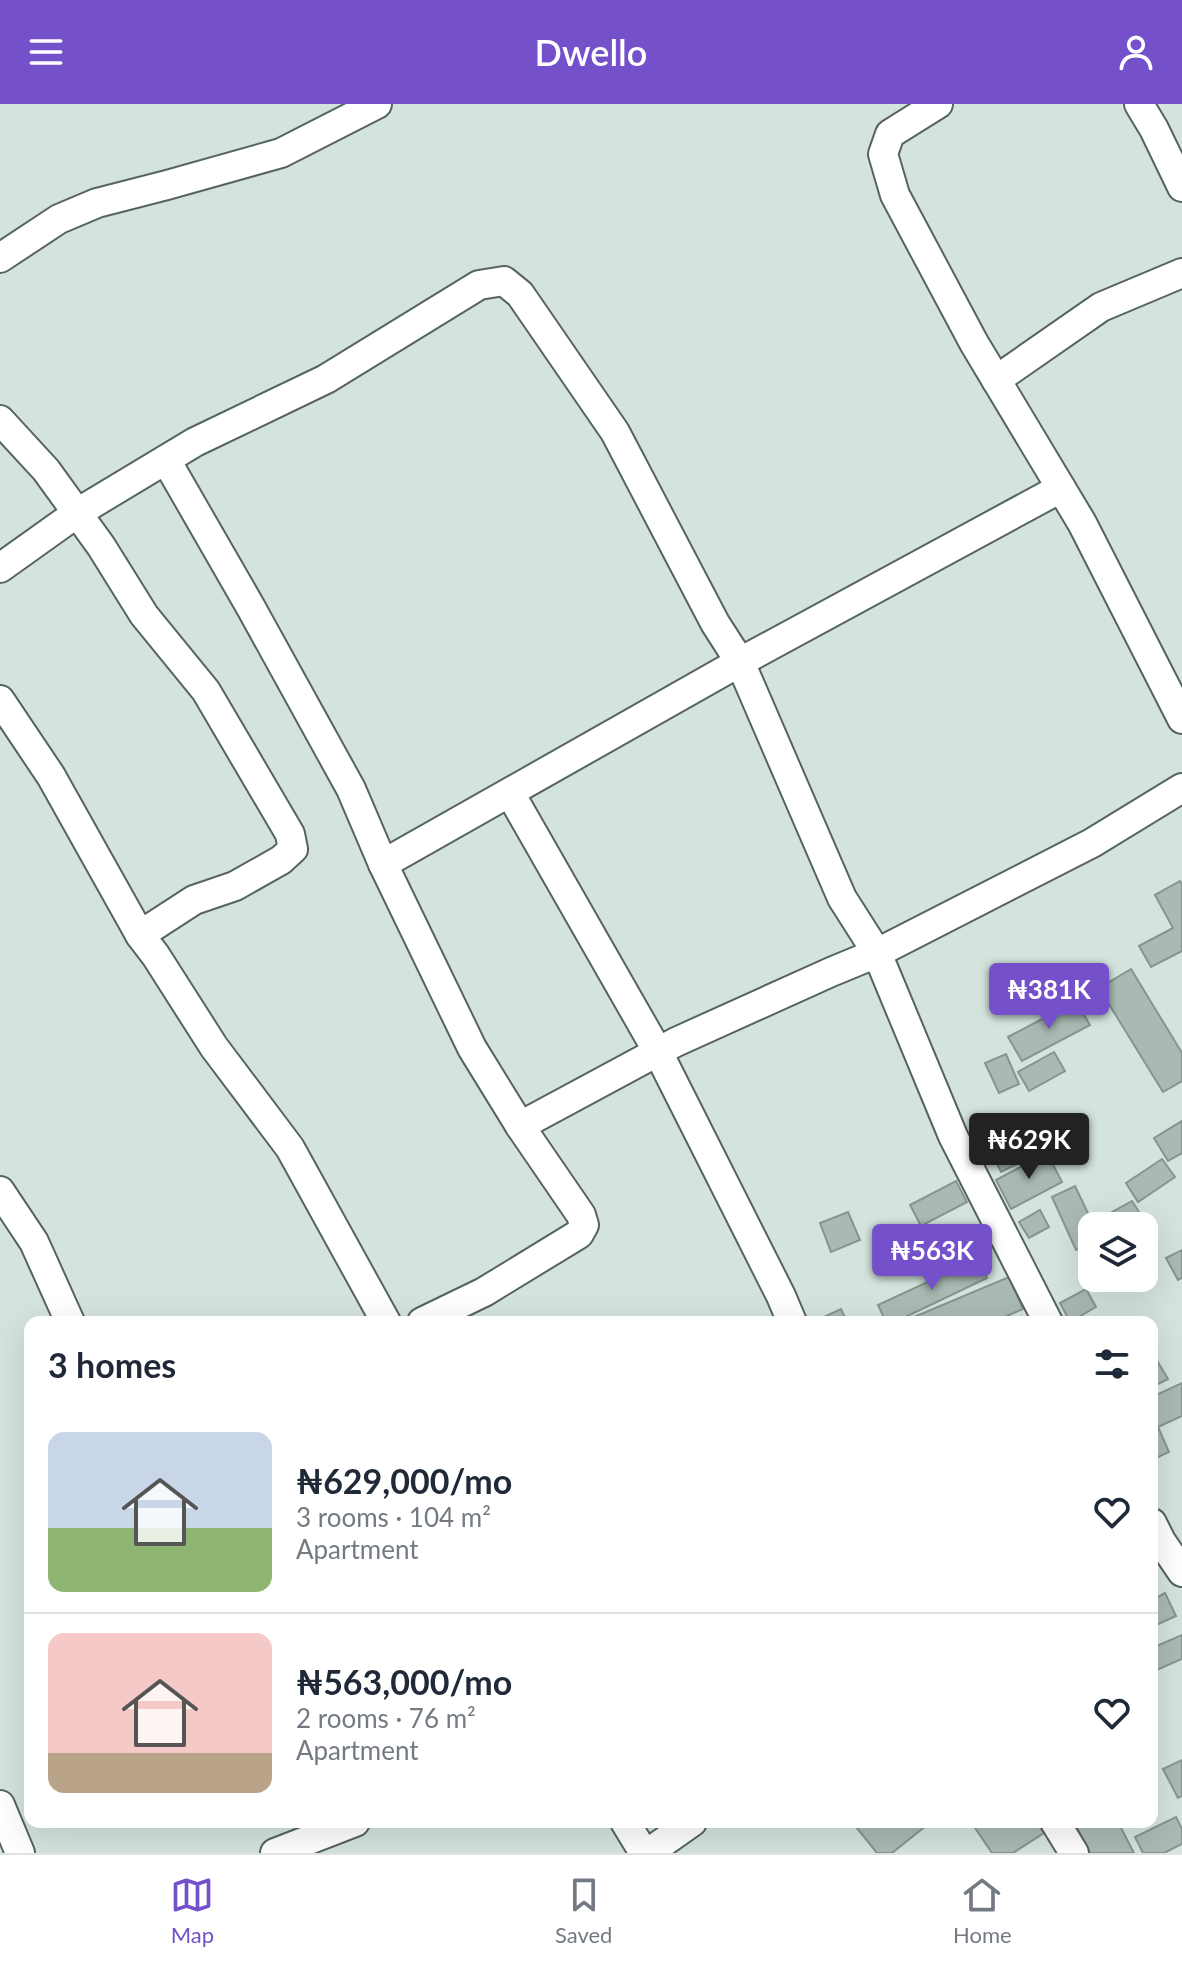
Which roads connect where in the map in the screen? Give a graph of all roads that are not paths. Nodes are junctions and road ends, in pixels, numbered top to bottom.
1 (377, 104) edge
2 (938, 104) edge
3 (1139, 104) edge
4 (1182, 187) edge
5 (0, 258) edge
6 (1182, 273) edge
7 (996, 380) junction
8 (0, 420) edge
9 (166, 460) junction
10 (1061, 488) junction
11 (77, 513) junction
12 (0, 568) edge
13 (740, 662) junction
14 (0, 700) edge
15 (1182, 719) edge
16 (1182, 788) edge
17 (510, 793) junction
18 (383, 864) junction
19 (140, 935) junction
20 (877, 953) junction
21 (658, 1052) junction
22 (520, 1126) junction
23 (4, 1206) edge
24 (67, 1316) edge
25 (383, 1316) edge
26 (434, 1316) edge
27 (789, 1316) edge
28 (1045, 1316) edge
29 (1162, 1535) edge
30 (1182, 1572) edge
31 (0, 1805) edge
32 (336, 1828) edge
33 (629, 1828) edge
34 (683, 1828) edge
35 (1059, 1828) edge
36 (286, 1844) edge
37 (20, 1853) edge
38 (646, 1853) edge
39 (1074, 1853) edge

1 - 5 street
2 - 7 street
3 - 4 street
6 - 7 street
7 - 10 street
8 - 11 street
9 - 11 street
9 - 13 street
9 - 18 street
10 - 13 street
10 - 15 street
11 - 12 street
11 - 19 street
13 - 17 street
13 - 20 street
14 - 19 street
16 - 20 street
17 - 18 street
17 - 21 street
18 - 22 street
19 - 25 street
20 - 21 street
20 - 28 street
21 - 22 street
21 - 27 street
22 - 26 street
23 - 24 street
29 - 30 street
31 - 37 street
32 - 36 street
33 - 38 street
34 - 38 street
35 - 39 street

